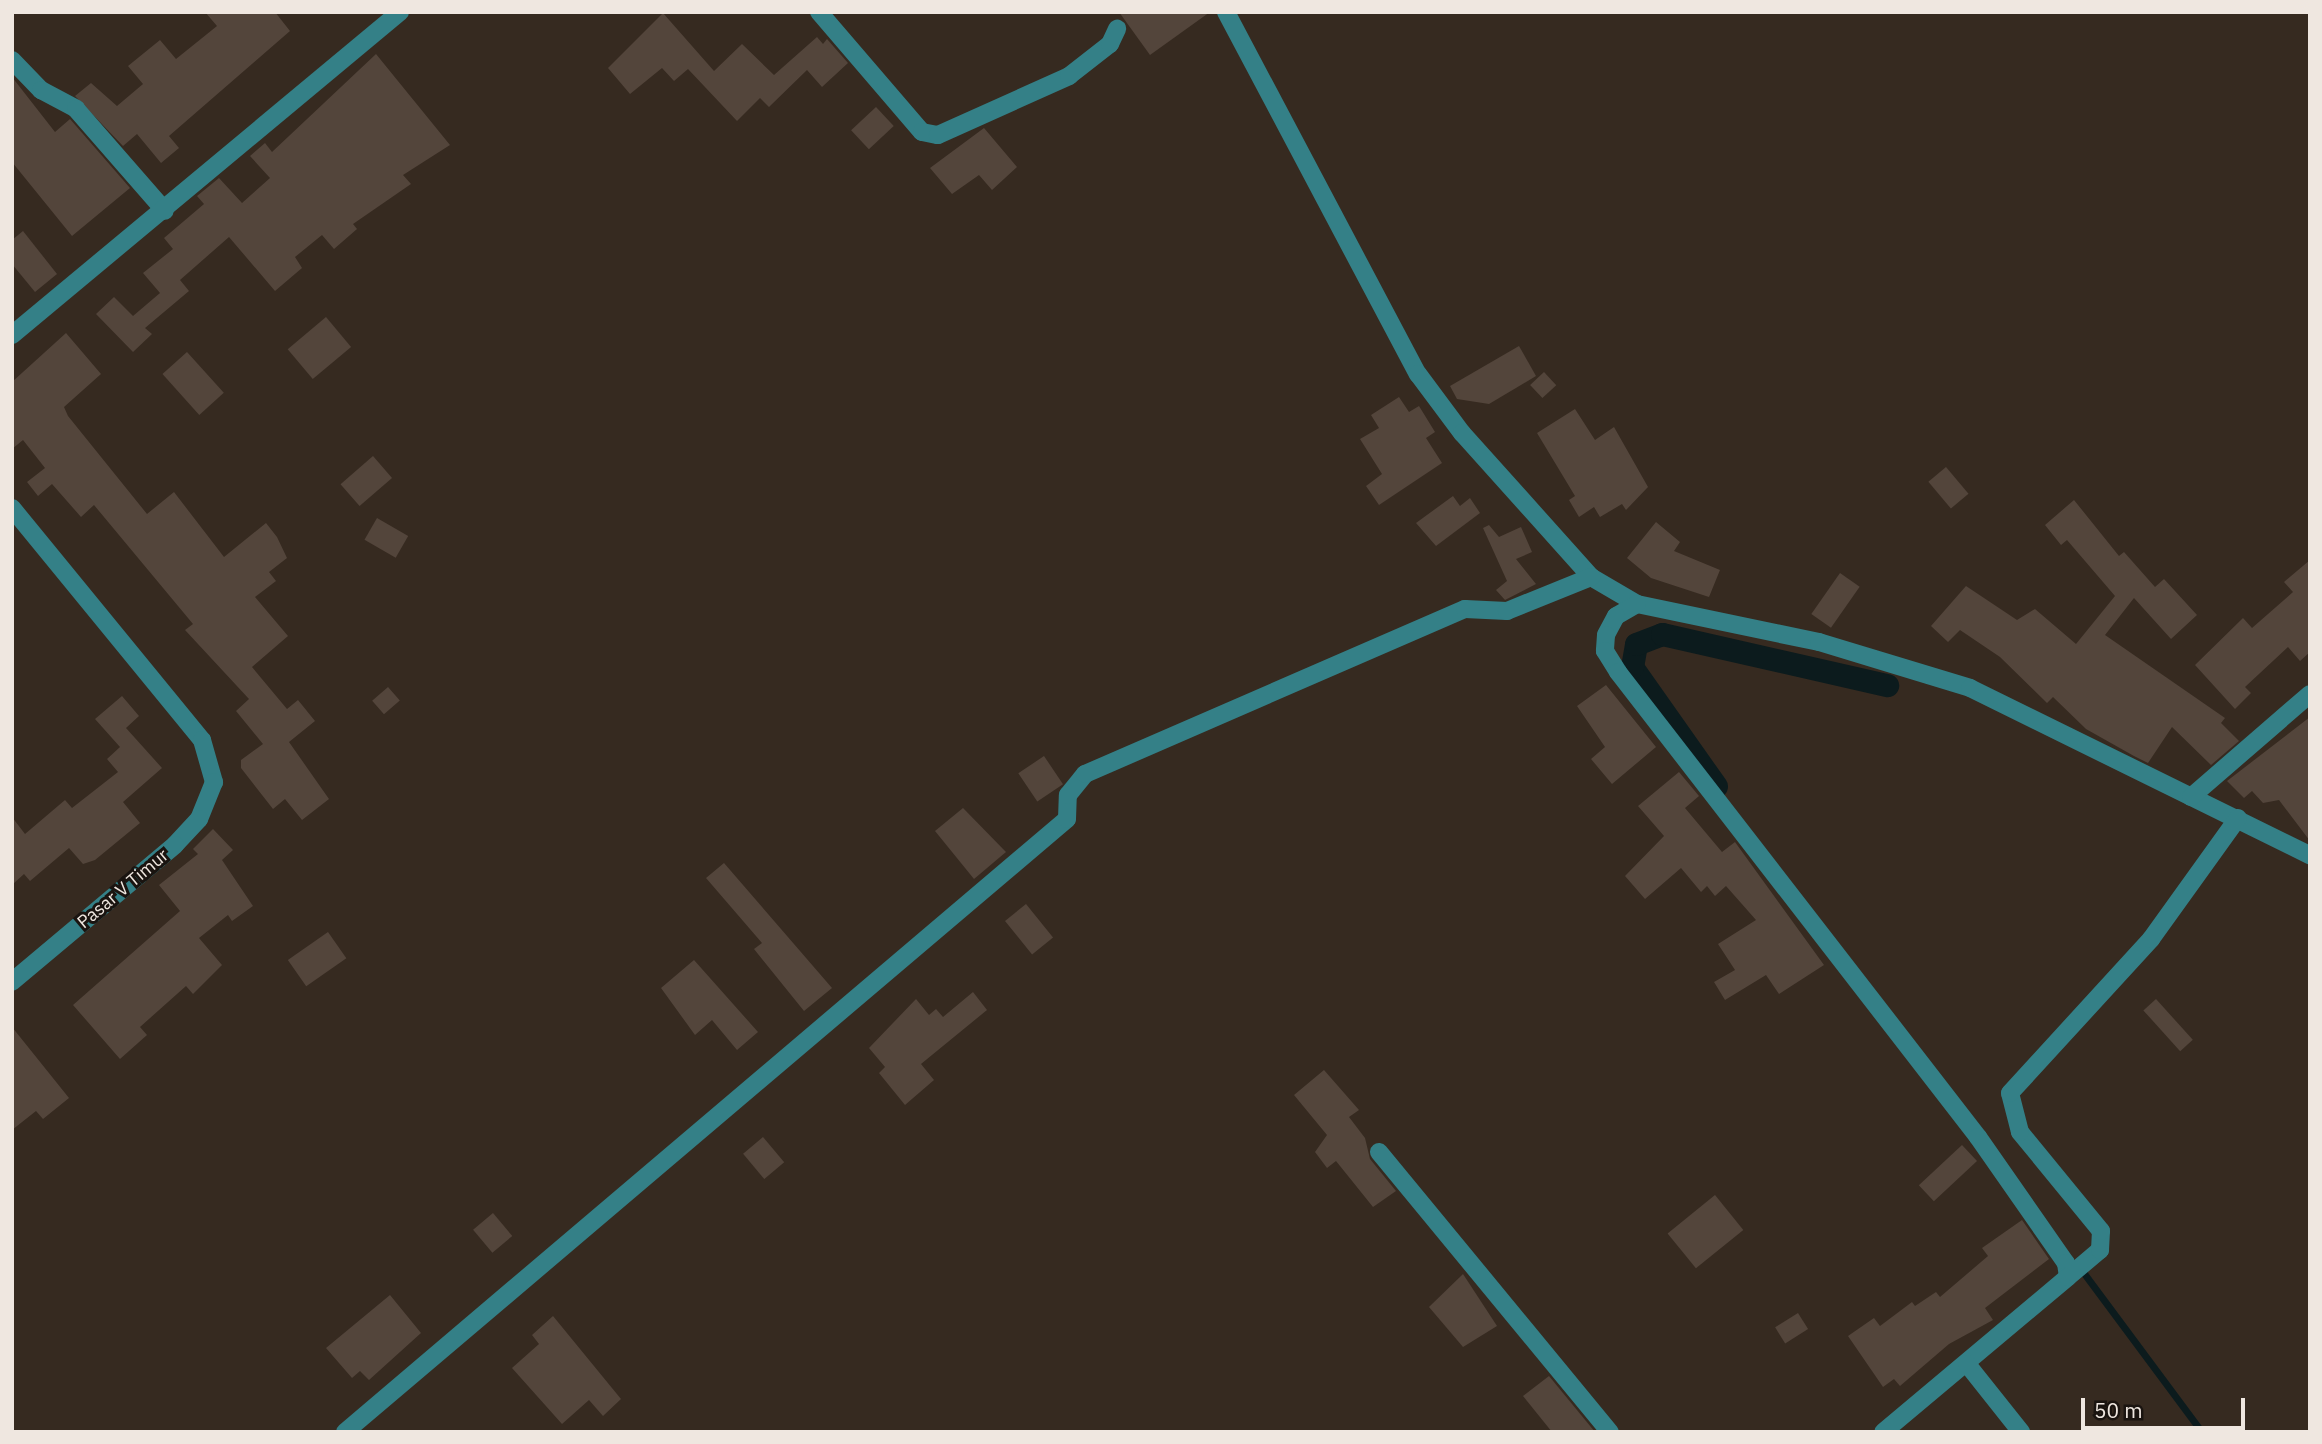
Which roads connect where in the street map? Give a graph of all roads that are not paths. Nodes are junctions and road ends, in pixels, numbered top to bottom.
1 (400, 12) edge
2 (819, 12) edge
3 (1226, 12) edge
4 (1117, 29) dead end
5 (12, 60) edge
6 (165, 211) junction
7 (12, 335) edge
8 (12, 508) edge
9 (1591, 577) junction
10 (1637, 604) junction
11 (2310, 694) edge
12 (2191, 797) junction
13 (2238, 818) junction
14 (2310, 855) edge
15 (12, 982) edge
16 (1379, 1152) dead end
17 (2072, 1274) junction
18 (1967, 1364) junction
19 (345, 1432) edge
20 (1610, 1432) edge
21 (1883, 1432) edge
22 (2021, 1432) edge

1 - 6 street
2 - 4 street
3 - 9 street
5 - 6 street
6 - 7 street
8 - 15 street, Pasar V Timur
9 - 10 street
9 - 19 street
10 - 12 street
10 - 17 street
11 - 12 street
12 - 13 street
13 - 14 street
13 - 17 street
16 - 20 street
17 - 18 street
18 - 21 street
18 - 22 street

